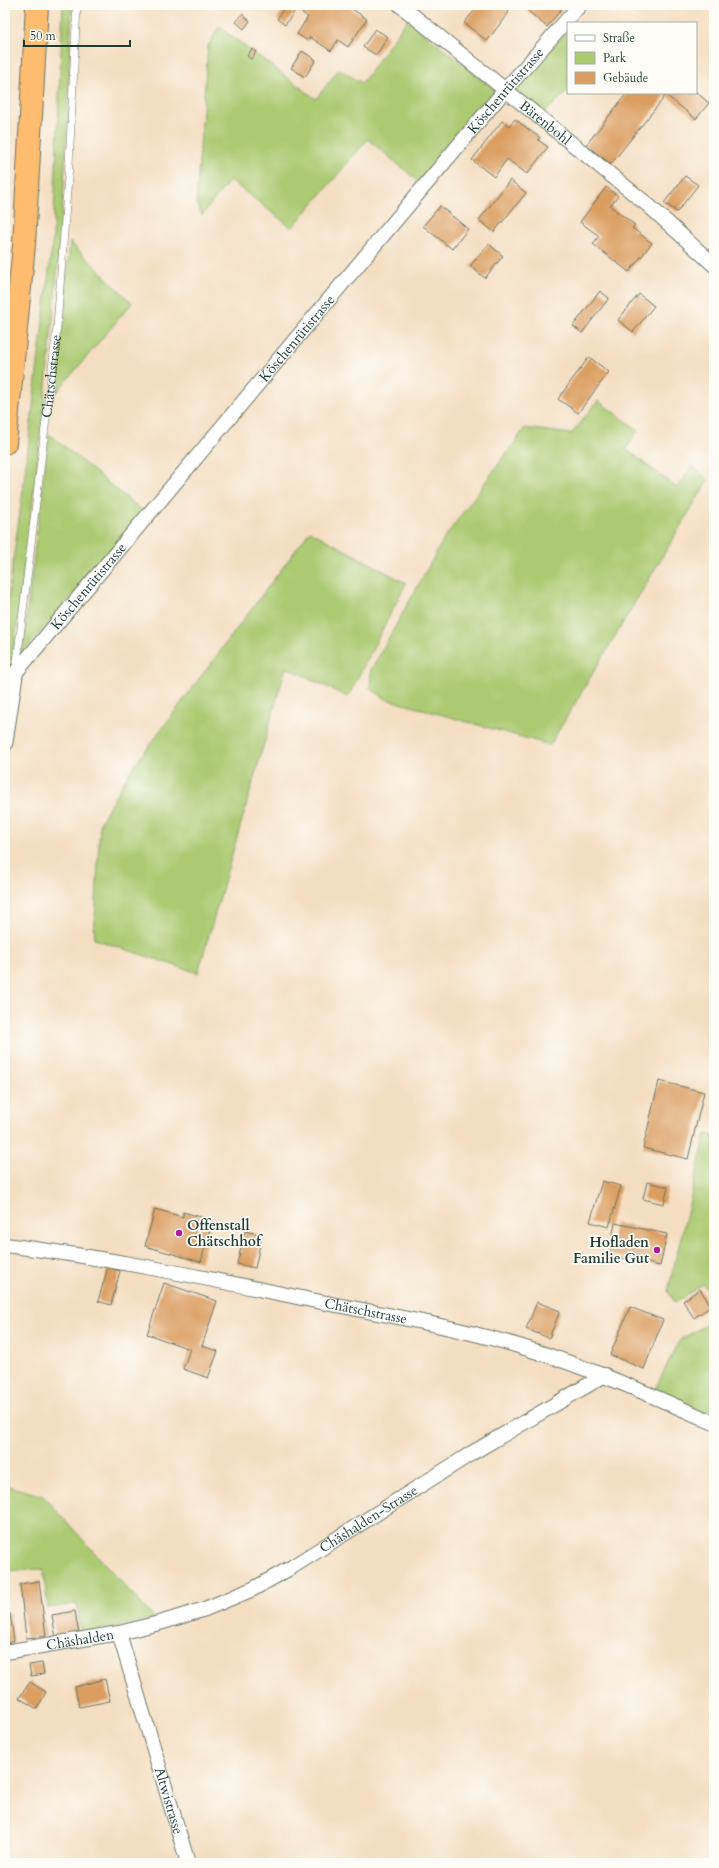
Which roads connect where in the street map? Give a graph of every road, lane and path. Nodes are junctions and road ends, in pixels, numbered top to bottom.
1 (37, 5) edge
2 (77, 5) edge
3 (400, 5) edge
4 (580, 5) edge
5 (505, 90) junction
6 (714, 265) edge
7 (5, 444) edge
8 (16, 672) junction
9 (5, 745) edge
10 (5, 1245) edge
11 (605, 1375) junction
12 (714, 1423) edge
13 (119, 1633) junction
14 (5, 1652) edge
15 (150, 1737) joint
16 (188, 1863) edge

1 - 7 highway
2 - 8 lane, Chätschstrasse
3 - 5 street, Bärenbohl
4 - 5 street, Köschenrütistrasse
5 - 6 street, Bärenbohl
5 - 8 street, Köschenrütistrasse
8 - 9 street, Chätschstrasse
10 - 11 street, Chätschstrasse
11 - 12 street, Chätschstrasse
11 - 13 street, Chäshalden-Strasse
13 - 14 street, Chäshalden
13 - 15 street, Chäshalden
15 - 16 street, Altwistrasse

